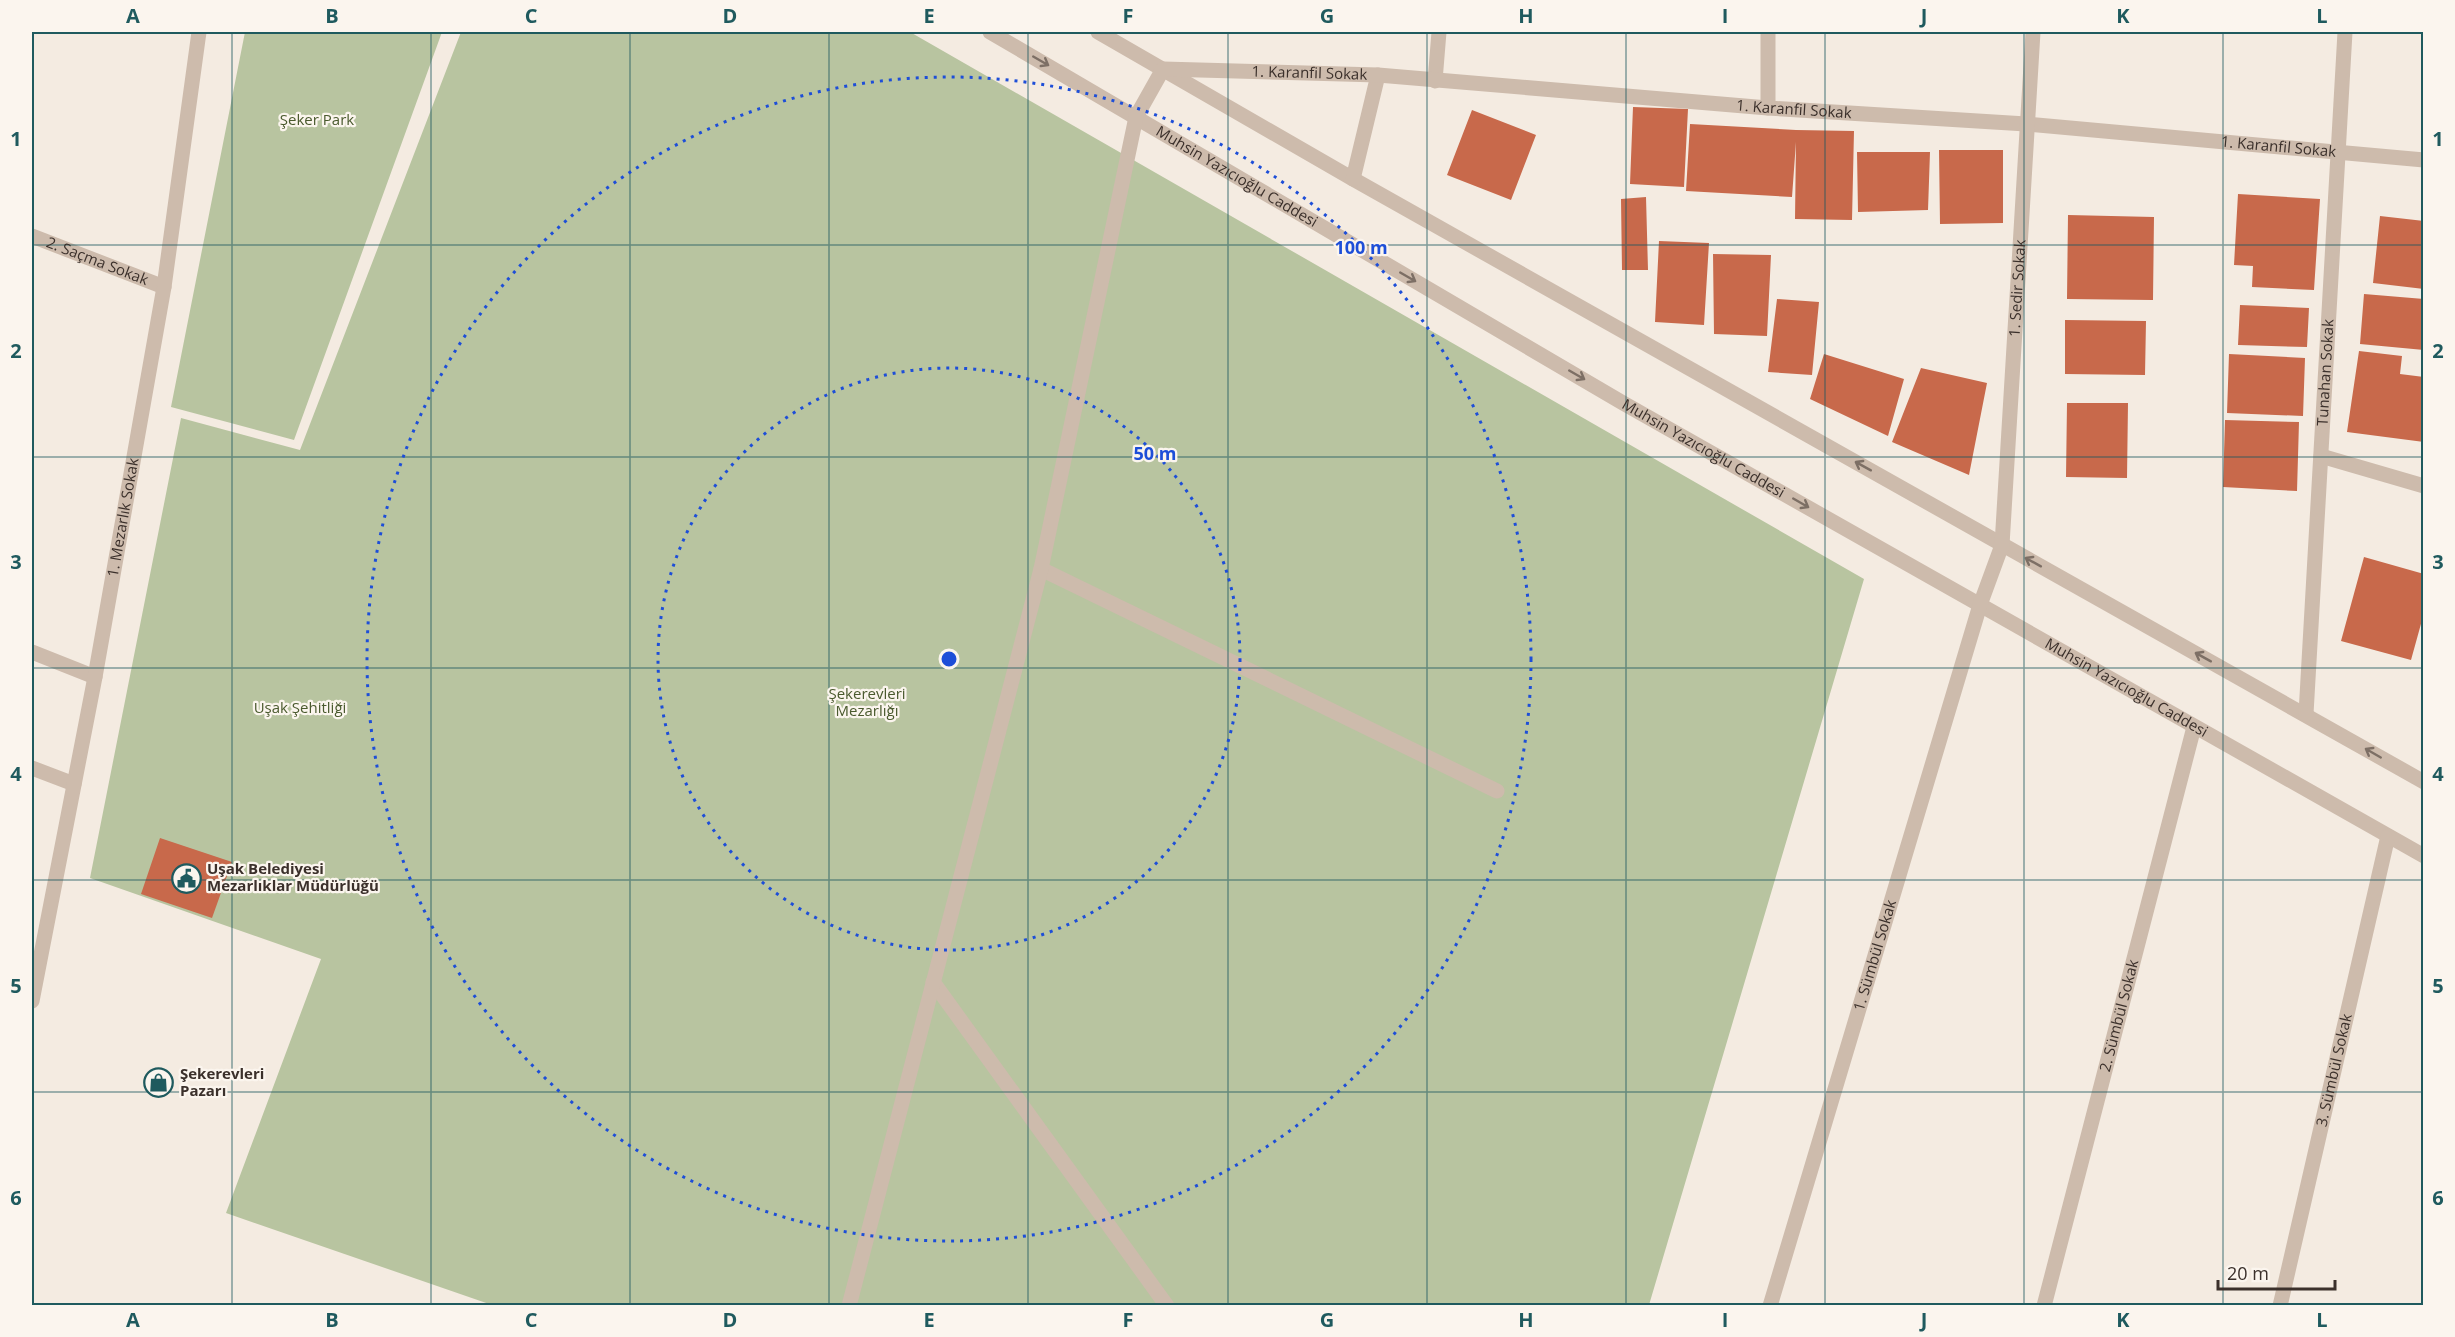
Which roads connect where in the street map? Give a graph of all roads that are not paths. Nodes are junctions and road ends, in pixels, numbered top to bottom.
1 (199, 32) edge
2 (990, 32) edge
3 (1098, 32) edge
4 (1438, 32) edge
5 (1768, 32) edge
6 (2033, 32) edge
7 (2345, 32) edge
8 (1163, 69) junction
9 (1378, 75) junction
10 (1435, 81) junction
11 (1768, 108) junction
12 (1136, 117) junction
13 (2026, 124) junction
14 (2338, 151) junction
15 (2424, 160) edge
16 (1353, 179) junction
17 (32, 236) edge
18 (164, 286) junction
19 (2321, 456) junction
20 (2424, 486) edge
21 (2002, 545) junction
22 (1041, 569) junction
23 (1980, 605) junction
24 (32, 652) edge
25 (95, 677) junction
26 (2306, 714) junction
27 (2194, 727) junction
28 (32, 768) edge
29 (2424, 782) edge
30 (74, 784) junction
31 (1497, 791) dead end
32 (2388, 836) junction
33 (2424, 856) edge
34 (933, 982) junction
35 (32, 1001) edge
36 (849, 1305) edge
37 (1167, 1305) edge
38 (1770, 1305) edge
39 (2044, 1305) edge
40 (2280, 1305) edge

1 - 18 street, 1. Mezarlık Sokak
2 -> 12 street, Muhsin Yazıcıoğlu Caddesi
3 - 8 street
4 - 10 street
5 - 11 street
6 - 13 street, 1. Sedir Sokak
7 - 14 street, Tunahan Sokak
8 - 9 street, 1. Karanfil Sokak
8 - 12 street
8 - 16 street
9 - 10 street, 1. Karanfil Sokak
9 - 16 street
10 - 11 street, 1. Karanfil Sokak
11 - 13 street, 1. Karanfil Sokak
12 - 22 street
12 -> 23 street, Muhsin Yazıcıoğlu Caddesi
13 - 14 street, 1. Karanfil Sokak
13 - 21 street, 1. Sedir Sokak
14 - 15 street, 1. Karanfil Sokak
14 - 19 street, Tunahan Sokak
21 -> 16 street
17 - 18 street, 2. Saçma Sokak
18 - 25 street, 1. Mezarlık Sokak
19 - 20 street
19 - 26 street, Tunahan Sokak
21 - 23 street, 1. Sedir Sokak
26 -> 21 street
22 - 31 street
22 - 34 street
23 - 27 street, Muhsin Yazıcıoğlu Caddesi
23 - 38 street, 1. Sümbül Sokak
24 - 25 street
25 - 30 street, 1. Mezarlık Sokak
29 -> 26 street
27 - 32 street, Muhsin Yazıcıoğlu Caddesi
27 - 39 street, 2. Sümbül Sokak
28 - 30 street
30 - 35 street, 1. Mezarlık Sokak
32 - 33 street, Muhsin Yazıcıoğlu Caddesi
32 - 40 street, 3. Sümbül Sokak
34 - 36 street
34 - 37 street

